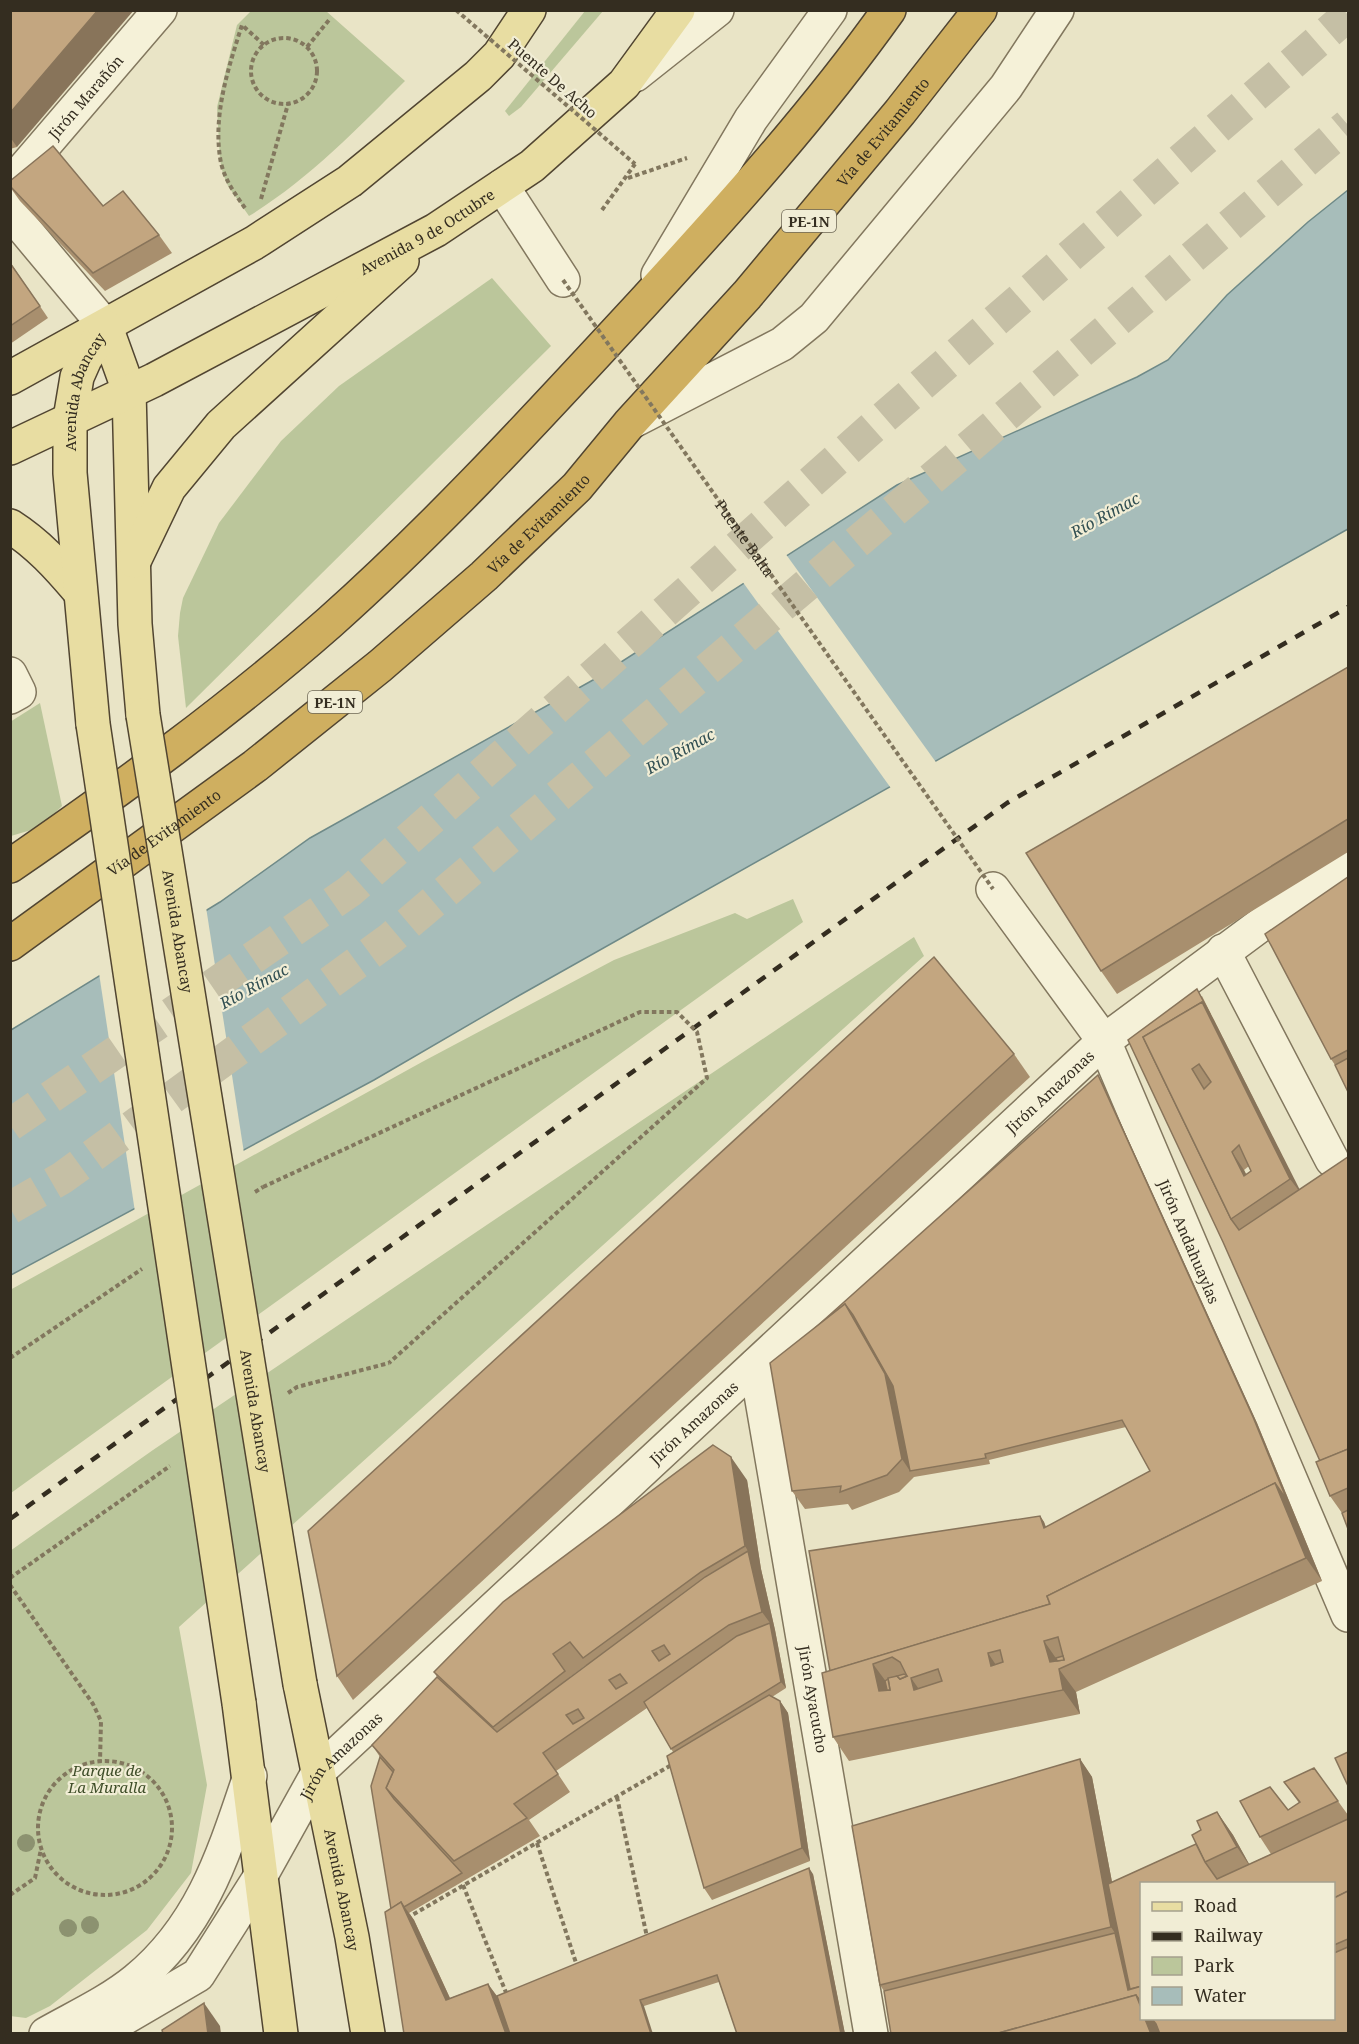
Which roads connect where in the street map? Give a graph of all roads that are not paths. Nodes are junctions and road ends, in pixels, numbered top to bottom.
1 (160, 10) edge
2 (529, 10) edge
3 (678, 10) edge
4 (717, 10) edge
5 (830, 10) edge
6 (889, 10) edge
7 (980, 10) edge
8 (1058, 10) edge
9 (624, 84) junction
10 (10, 185) edge
11 (502, 186) junction
12 (10, 212) edge
13 (436, 230) junction
14 (563, 280) road end
15 (639, 306) junction
16 (106, 327) junction
17 (10, 378) edge
18 (129, 391) junction
19 (70, 419) junction
20 (629, 424) junction
21 (10, 448) edge
22 (10, 526) edge
23 (134, 561) junction
24 (79, 591) junction
25 (10, 674) edge
26 (10, 697) edge
27 (1348, 860) edge
28 (14, 861) edge
29 (993, 889) road end
30 (10, 945) edge
31 (1223, 951) junction
32 (1104, 1041) junction
33 (1332, 1160) dead end
34 (756, 1365) junction
35 (1348, 1615) edge
36 (320, 1771) junction
37 (250, 1776) junction
38 (260, 1877) junction
39 (174, 1942) junction
40 (198, 1975) junction
41 (46, 2034) edge
42 (97, 2034) edge
43 (281, 2034) edge
44 (368, 2034) edge
45 (871, 2034) edge

1 - 10 street, Jirón Marañón
2 - 16 main road
3 - 9 main road, Avenida 9 de Octubre
4 - 9 street
5 - 15 street
6 - 15 highway
7 - 20 highway, Vía de Evitamiento / PE-1N
8 - 20 street
9 - 11 main road, Avenida 9 de Octubre
11 - 13 main road, Avenida 9 de Octubre
11 - 14 street
12 - 16 street
13 - 18 main road, Avenida 9 de Octubre
13 - 23 main road
15 - 28 highway
16 - 17 main road
16 - 18 main road, Avenida Abancay
16 - 19 main road, Avenida Abancay
18 - 19 main road, Avenida 9 de Octubre
18 - 23 main road, Avenida Abancay
19 - 21 main road, Avenida 9 de Octubre
19 - 24 main road, Avenida Abancay
20 - 30 highway, Vía de Evitamiento / PE-1N
22 - 24 main road
23 - 36 main road, Avenida Abancay, bridge
24 - 37 main road, Avenida Abancay, bridge
25 - 26 street
27 - 31 street, Jirón Amazonas
29 - 32 street, Jirón Andahuaylas
31 - 32 street, Jirón Amazonas
31 - 33 street
32 - 34 street, Jirón Amazonas
32 - 35 street, Jirón Andahuaylas
34 - 36 street, Jirón Amazonas
34 - 45 street, Jirón Ayacucho
36 - 38 street, Jirón Amazonas
36 - 44 main road, Avenida Abancay
37 - 38 main road, Avenida Abancay
37 - 39 street
38 - 40 street, Jirón Amazonas
38 - 43 main road, Avenida Abancay
39 - 40 street
39 - 41 street
40 - 42 street, Jirón Amazonas

